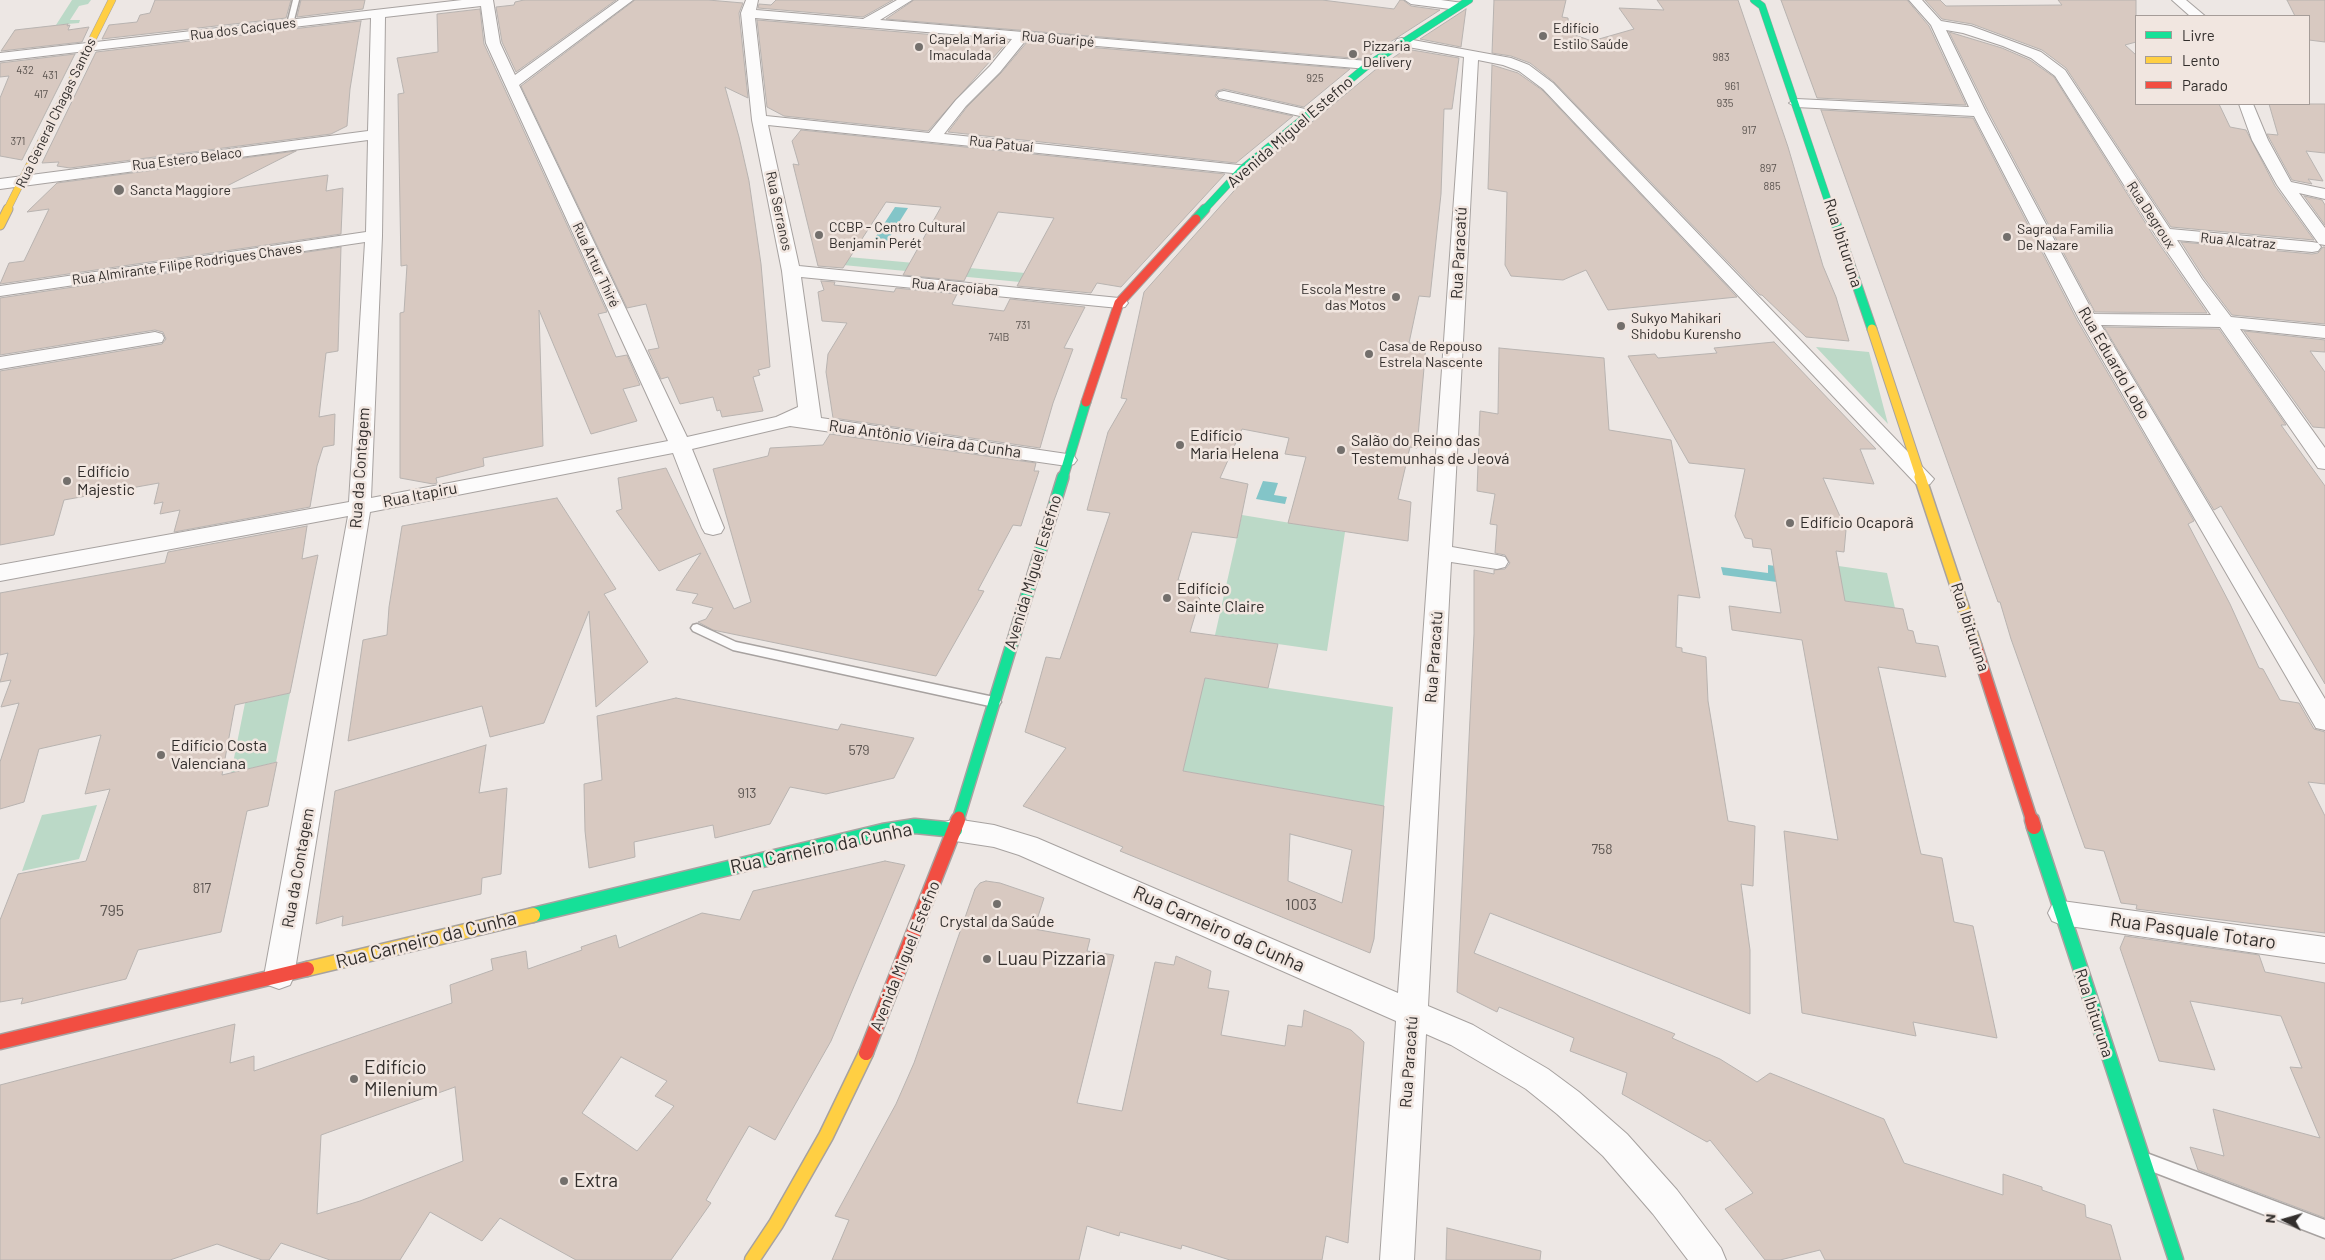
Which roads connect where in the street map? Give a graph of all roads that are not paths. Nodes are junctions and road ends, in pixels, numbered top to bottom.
1 (112, 0) edge
2 (296, 0) edge
3 (627, 0) edge
4 (906, 0) edge
5 (1411, 0) edge
6 (1754, 0) edge
7 (1915, 0) edge
8 (2178, 0) edge
9 (487, 1) edge
10 (1463, 3) edge
11 (750, 7) edge
12 (378, 14) junction
13 (2197, 15) edge
14 (865, 23) junction
15 (290, 24) junction
16 (1937, 24) junction
17 (1022, 36) junction
18 (1402, 42) junction
19 (88, 47) junction
20 (1471, 55) junction
21 (0, 57) edge
22 (1368, 65) junction
23 (511, 84) junction
24 (1222, 96) dead end
25 (1796, 103) junction
26 (2246, 105) edge
27 (1979, 112) junction
28 (1309, 114) junction
29 (759, 120) junction
30 (374, 135) junction
31 (934, 137) junction
32 (1242, 169) junction
33 (22, 180) junction
34 (0, 184) edge
35 (2285, 185) junction
36 (2325, 194) edge
37 (0, 225) edge
38 (2163, 234) junction
39 (374, 236) junction
40 (2318, 244) edge
41 (791, 271) junction
42 (0, 291) edge
43 (1119, 303) junction
44 (2088, 319) junction
45 (2226, 323) junction
46 (2325, 332) edge
47 (155, 338) dead end
48 (0, 363) edge
49 (810, 416) junction
50 (782, 422) joint
51 (680, 445) junction
52 (1067, 460) junction
53 (2325, 463) edge
54 (1923, 480) junction
55 (360, 507) junction
56 (713, 528) dead end
57 (1441, 553) junction
58 (1497, 562) dead end
59 (0, 573) edge
60 (697, 628) dead end
61 (994, 702) junction
62 (2325, 721) edge
63 (955, 830) junction
64 (2062, 913) junction
65 (2325, 950) edge
66 (279, 976) junction
67 (1412, 1014) junction
68 (0, 1042) edge
69 (2142, 1159) junction
70 (2325, 1229) edge
71 (752, 1260) edge
72 (1396, 1260) edge
73 (1709, 1260) edge
74 (2176, 1260) edge

1 - 19 street, Rua General Chagas Santos
2 - 15 lane
3 - 23 street
4 - 14 street
5 - 10 street
6 - 25 street, Rua Ibituruna
7 - 16 street, Rua Eduardo Lobo
8 - 13 street
9 - 12 street, Rua dos Caciques
9 - 23 street, Rua Artur Thiré
10 - 18 street, Avenida Miguel Estefno
11 - 14 street, Rua Guaripé
11 - 29 street, Rua Serranos
12 - 15 street, Rua dos Caciques
12 - 30 street, Rua da Contagem
14 - 17 street, Rua Guaripé
15 - 19 street, Rua dos Caciques
16 - 27 street, Rua Eduardo Lobo
16 - 38 street, Rua Degroux
17 - 22 street, Rua Guaripé
17 - 31 street
18 - 20 street
18 - 22 street, Avenida Miguel Estefno
19 - 21 street, Rua dos Caciques
19 - 33 street, Rua General Chagas Santos
20 - 54 street
20 - 57 street, Rua Paracatú
22 - 28 street, Avenida Miguel Estefno
23 - 51 street, Rua Artur Thiré
24 - 28 street
25 - 27 street
25 - 54 street, Rua Ibituruna
26 - 35 street
27 - 44 street, Rua Eduardo Lobo
28 - 32 street, Avenida Miguel Estefno
29 - 31 street, Rua Patuaí
29 - 41 street, Rua Serranos
30 - 33 street, Rua Estero Belaco
30 - 39 street, Rua da Contagem
31 - 32 street, Rua Patuaí
32 - 43 street, Avenida Miguel Estefno
33 - 34 street, Rua Estero Belaco
33 - 37 street, Rua General Chagas Santos
35 - 36 street
35 - 40 street
38 - 40 street, Rua Alcatraz
38 - 45 street, Rua Degroux
39 - 42 street, Rua Almirante Filipe Rodrigues Chaves
39 - 55 street, Rua da Contagem
41 - 43 street, Rua Araçoiaba
41 - 49 street, Rua Serranos
43 - 52 street, Avenida Miguel Estefno
44 - 45 street
44 - 62 street, Rua Eduardo Lobo
45 - 46 street
45 - 53 street, Rua Degroux
47 - 48 street
49 - 50 street, Rua Antônio Vieira da Cunha
49 - 52 street, Rua Antônio Vieira da Cunha
50 - 51 street, Rua Itapiru
51 - 55 street, Rua Itapiru
51 - 56 street, Rua Artur Thiré
52 - 61 street, Avenida Miguel Estefno
54 - 64 street, Rua Ibituruna
55 - 59 street, Rua Itapiru
55 - 66 street, Rua da Contagem
57 - 58 street
57 - 67 street, Rua Paracatú
60 - 61 lane
61 - 63 street, Avenida Miguel Estefno
63 - 66 street, Rua Carneiro da Cunha
63 - 67 street, Rua Carneiro da Cunha
63 - 71 street, Avenida Miguel Estefno
64 - 65 street, Rua Pasquale Totaro
64 - 69 street, Rua Ibituruna
66 - 68 street, Rua Carneiro da Cunha
67 - 72 street, Rua Paracatú
67 - 73 street, Rua Carneiro da Cunha
69 - 70 lane
69 - 74 street, Rua Ibituruna

